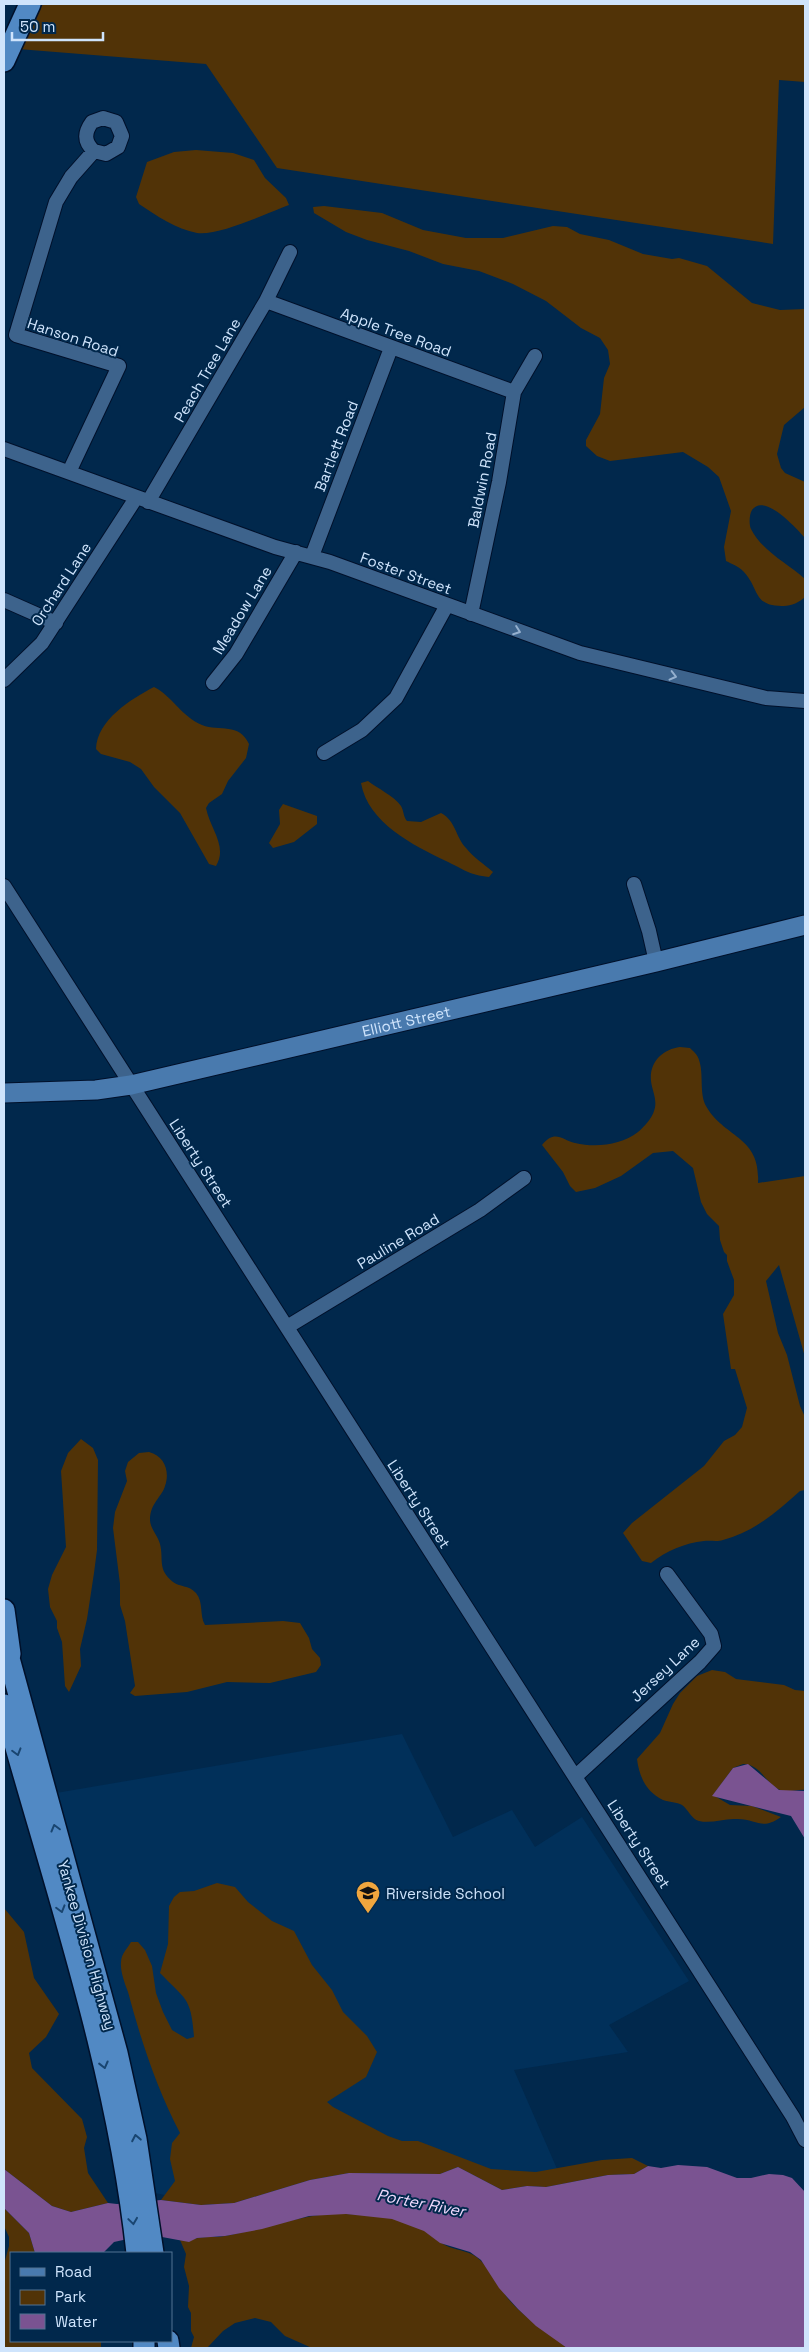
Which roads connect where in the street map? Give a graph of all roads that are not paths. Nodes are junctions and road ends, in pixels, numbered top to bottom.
1 (30, 4) edge
2 (4, 61) edge
3 (94, 151) dead end
4 (290, 252) dead end
5 (266, 301) junction
6 (391, 348) junction
7 (535, 356) dead end
8 (514, 392) junction
9 (4, 448) edge
10 (69, 472) junction
11 (142, 500) junction
12 (296, 552) junction
13 (312, 556) junction
14 (4, 600) edge
15 (447, 605) junction
16 (471, 614) junction
17 (56, 623) junction
18 (4, 680) edge
19 (213, 683) dead end
20 (805, 701) edge
21 (324, 753) dead end
22 (634, 884) dead end
23 (4, 886) edge
24 (805, 925) edge
25 (656, 962) junction
26 (131, 1085) junction
27 (4, 1093) edge
28 (524, 1178) dead end
29 (287, 1327) junction
30 (667, 1574) dead end
31 (4, 1610) edge
32 (4, 1640) edge
33 (13, 1674) junction
34 (4, 1705) edge
35 (576, 1776) junction
36 (805, 2140) edge
37 (136, 2187) junction
38 (137, 2252) edge
39 (153, 2252) edge

1 - 2 highway
3 - 10 street, Hanson Road
4 - 5 street, Peach Tree Lane
5 - 6 street, Apple Tree Road
5 - 11 street, Peach Tree Lane
6 - 8 street, Apple Tree Road
6 - 13 street, Bartlett Road
7 - 8 street, Baldwin Road
8 - 16 street, Baldwin Road
9 - 10 street, Foster Street
10 - 11 street, Foster Street
11 - 12 street, Foster Street
11 - 17 street, Orchard Lane
12 - 13 street, Foster Street
12 - 19 street, Meadow Lane
13 - 15 street, Foster Street
14 - 17 street
15 - 16 street, Foster Street
15 - 21 street
16 -> 20 street, Foster Street
17 - 18 street, Orchard Lane
22 - 25 street
23 - 26 street, Liberty Street
24 - 25 main road, Elliott Street
25 - 26 main road, Elliott Street
26 - 27 main road, Elliott Street
26 - 29 street, Liberty Street
28 - 29 street, Pauline Road
29 - 35 street, Liberty Street
30 - 35 street, Jersey Lane
31 - 33 highway
32 - 33 highway, Yankee Division Highway
37 -> 33 highway, Yankee Division Highway
34 -> 37 highway, Yankee Division Highway
35 - 36 street, Liberty Street
37 -> 38 highway, Yankee Division Highway
37 - 39 highway, Yankee Division Highway

